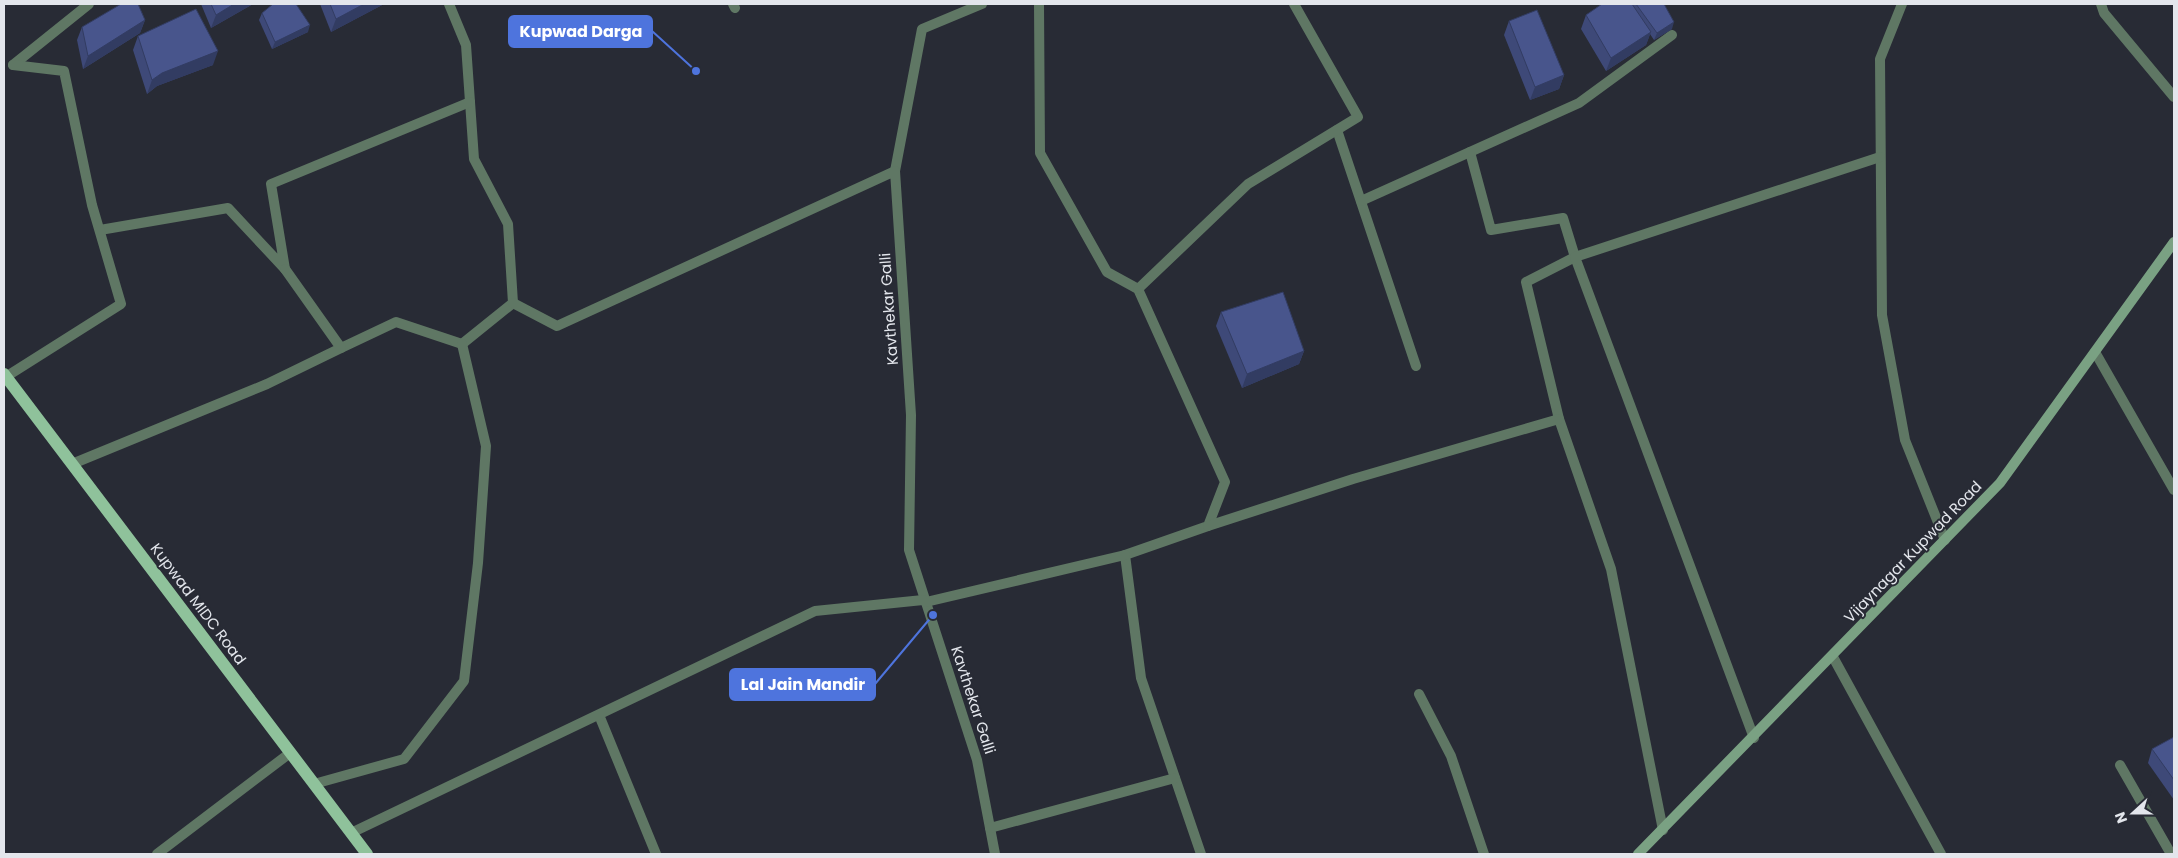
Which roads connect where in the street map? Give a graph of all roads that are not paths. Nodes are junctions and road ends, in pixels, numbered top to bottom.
1 (89, 4) edge
2 (449, 4) edge
3 (982, 4) edge
4 (1039, 4) edge
5 (1294, 4) edge
6 (1902, 4) edge
7 (2100, 4) edge
8 (964, 7) edge
9 (1672, 35) dead end
10 (2174, 97) edge
11 (470, 102) junction
12 (1337, 130) junction
13 (1470, 152) junction
14 (1880, 157) junction
15 (895, 170) junction
16 (1361, 200) junction
17 (100, 230) junction
18 (2174, 242) edge
19 (1576, 258) junction
20 (285, 270) junction
21 (1138, 289) junction
22 (513, 303) junction
23 (462, 344) junction
24 (341, 348) junction
25 (2095, 352) junction
26 (1416, 366) dead end
27 (5, 376) edge
28 (1559, 419) junction
29 (72, 464) junction
30 (2174, 490) edge
31 (1208, 526) junction
32 (1945, 540) junction
33 (1125, 556) junction
34 (926, 602) junction
35 (1833, 657) junction
36 (1418, 694) dead end
37 (599, 715) junction
38 (1754, 738) junction
39 (290, 753) junction
40 (2120, 765) dead end
41 (1176, 778) junction
42 (314, 784) junction
43 (990, 828) junction
44 (1663, 830) junction
45 (351, 833) junction
46 (157, 854) edge
47 (367, 854) edge
48 (656, 854) edge
49 (995, 854) edge
50 (1201, 854) edge
51 (1484, 854) edge
52 (1638, 854) edge
53 (1941, 854) edge
54 (2171, 854) edge

1 - 17 street
2 - 11 street
3 - 8 street
4 - 21 street
5 - 12 street
6 - 14 street
7 - 10 street
8 - 15 street, Kavthekar Galli
9 - 13 street
11 - 20 street
11 - 22 street
12 - 16 street
12 - 21 street
13 - 16 street
13 - 19 street
14 - 19 street
14 - 32 street
15 - 22 street
15 - 34 street, Kavthekar Galli
16 - 26 street
17 - 20 street
17 - 27 street
18 - 25 street, Vijaynagar Kupwad Road
19 - 28 street
19 - 38 street
20 - 24 street
21 - 31 street
22 - 23 street
23 - 24 street
23 - 42 street
24 - 29 street
25 - 30 street
25 - 32 street, Vijaynagar Kupwad Road
27 - 29 main road, Kupwad MIDC Road
28 - 31 street
28 - 44 street
29 - 39 main road, Kupwad MIDC Road
31 - 33 street
32 - 35 street, Vijaynagar Kupwad Road
33 - 34 street
33 - 41 street
34 - 37 street
34 - 43 street, Kavthekar Galli
35 - 38 street, Vijaynagar Kupwad Road
35 - 53 street
36 - 51 street
37 - 45 street
37 - 48 street
38 - 44 street, Vijaynagar Kupwad Road
39 - 42 main road, Kupwad MIDC Road
39 - 46 street
40 - 54 street
41 - 43 street
41 - 50 street
42 - 45 main road, Kupwad MIDC Road
43 - 49 street, Kavthekar Galli
44 - 52 street, Vijaynagar Kupwad Road
45 - 47 main road, Kupwad MIDC Road

